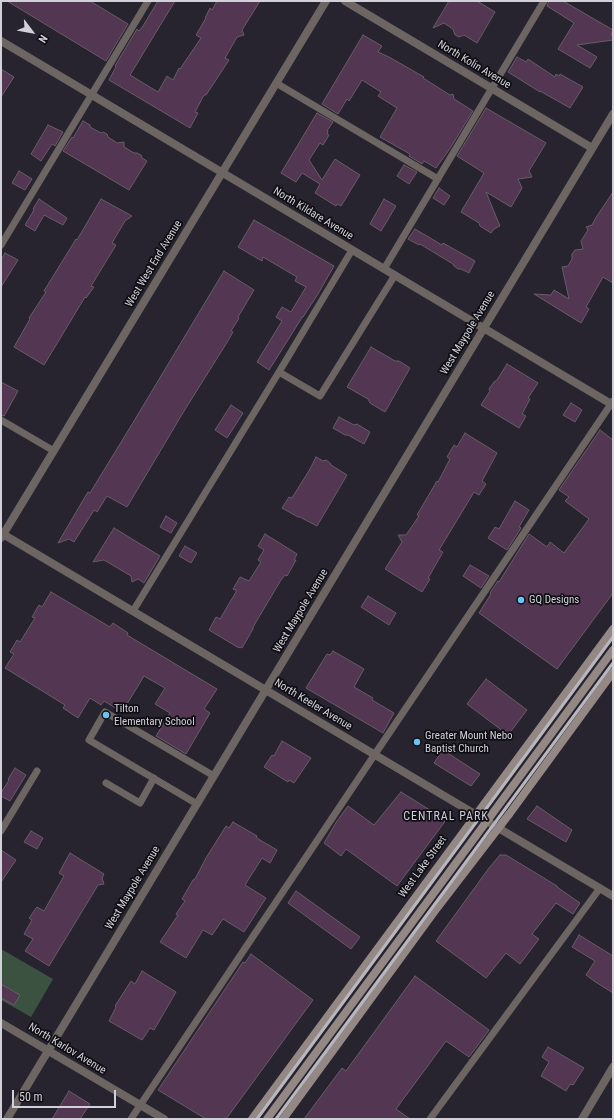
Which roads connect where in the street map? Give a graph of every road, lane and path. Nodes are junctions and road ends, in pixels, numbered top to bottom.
1 (148, 1) edge
2 (326, 1) edge
3 (345, 1) edge
4 (544, 1) edge
5 (1, 41) edge
6 (276, 83) junction
7 (492, 89) junction
8 (91, 95) junction
9 (613, 114) edge
10 (592, 148) junction
11 (222, 173) junction
12 (438, 179) junction
13 (1, 245) edge
14 (352, 250) junction
15 (384, 269) junction
16 (395, 276) junction
17 (484, 328) junction
18 (279, 372) junction
19 (612, 403) edge
20 (1, 420) edge
21 (54, 451) junction
22 (2, 535) edge
23 (133, 611) junction
24 (613, 629) edge
25 (613, 650) edge
26 (613, 672) edge
27 (266, 690) junction
28 (375, 754) junction
29 (37, 771) dead end
30 (214, 776) junction
31 (154, 778) junction
32 (106, 783) dead end
33 (197, 804) junction
34 (476, 815) junction
35 (486, 821) junction
36 (498, 828) junction
37 (1, 831) edge
38 (600, 888) junction
39 (613, 896) edge
40 (1, 1023) edge
41 (48, 1051) junction
42 (613, 1067) edge
43 (140, 1105) junction
44 (7, 1119) edge
45 (131, 1119) edge
46 (164, 1119) edge
47 (252, 1119) edge
48 (267, 1119) edge
49 (282, 1119) edge
50 (430, 1119) edge
51 (582, 1119) edge

1 - 8 lane
2 - 6 street, West West End Avenue
3 - 7 street, North Kolin Avenue
4 - 7 lane
5 - 8 street, North Kildare Avenue
6 - 11 street, West West End Avenue
6 - 12 lane
7 - 10 street, North Kolin Avenue
7 - 12 lane
8 - 11 street, North Kildare Avenue
8 - 13 lane
9 - 10 street, West Maypole Avenue
10 - 17 street, West Maypole Avenue
11 - 14 street, North Kildare Avenue
11 - 21 street, West West End Avenue
12 - 15 lane
14 - 15 street, North Kildare Avenue
14 - 18 lane
15 - 16 street, North Kildare Avenue
16 - 17 street, North Kildare Avenue
16 - 18 lane
17 - 19 street, North Kildare Avenue
17 - 27 street, West Maypole Avenue
18 - 23 lane
19 - 28 lane
20 - 21 lane
21 - 22 street, West West End Avenue
22 - 23 street, North Keeler Avenue
23 - 27 street, North Keeler Avenue
24 - 34 main road, West Lake Street
25 - 35 main road
26 - 36 main road
27 - 28 street, North Keeler Avenue
27 - 30 street, West Maypole Avenue
28 - 34 street, North Keeler Avenue
28 - 43 lane
29 - 37 lane
30 - 31 lane
30 - 33 street, West Maypole Avenue
31 - 32 lane
31 - 33 lane
33 - 41 street, West Maypole Avenue
34 - 35 street, North Keeler Avenue
34 - 47 main road, West Lake Street
35 - 36 street, North Keeler Avenue
35 - 48 main road
36 - 38 street, North Keeler Avenue
36 - 49 main road
38 - 39 street, North Keeler Avenue
38 - 50 lane
40 - 41 street, North Karlov Avenue
41 - 43 street, North Karlov Avenue
41 - 44 street, West Maypole Avenue
42 - 51 street
43 - 45 lane
43 - 46 street, North Karlov Avenue

